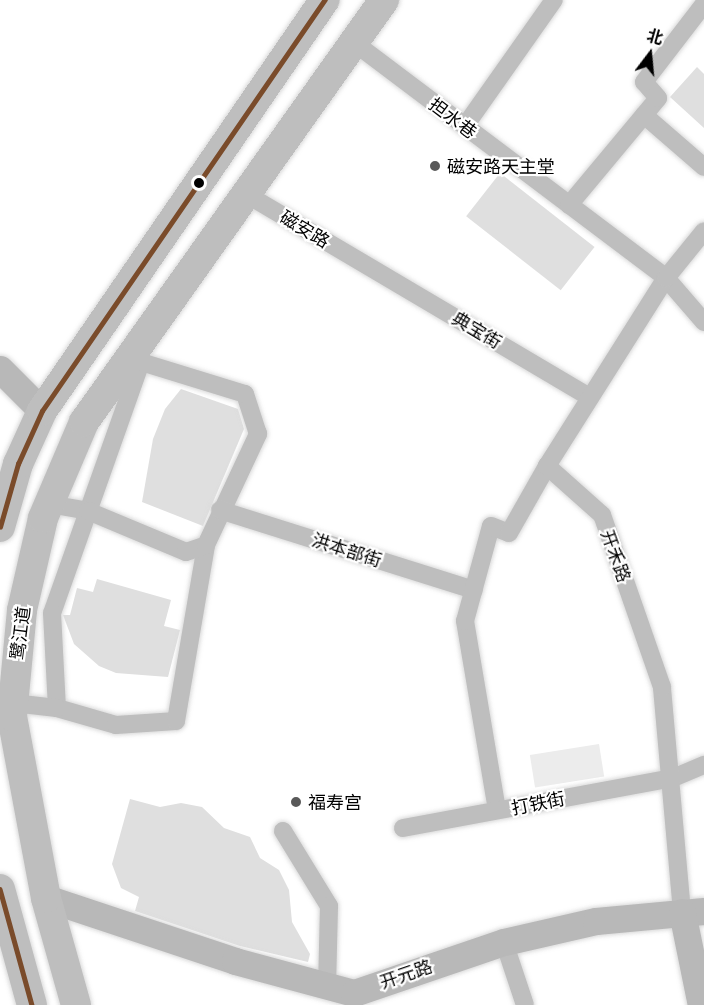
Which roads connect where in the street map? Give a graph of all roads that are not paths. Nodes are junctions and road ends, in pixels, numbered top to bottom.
1 (325, 0) edge
2 (384, 0) edge
3 (554, 0) edge
4 (704, 4) edge
5 (356, 44) junction
6 (644, 115) junction
7 (465, 126) junction
8 (704, 167) edge
9 (246, 194) junction
10 (569, 205) junction
11 (704, 231) edge
12 (364, 264) joint
13 (666, 278) junction
14 (704, 322) edge
15 (135, 361) junction
16 (0, 369) edge
17 (589, 397) junction
18 (42, 411) junction
19 (547, 466) junction
20 (49, 504) junction
21 (220, 510) junction
22 (88, 511) junction
23 (0, 527) edge
24 (206, 545) junction
25 (474, 590) junction
26 (13, 703) junction
27 (57, 708) junction
28 (704, 765) edge
29 (673, 778) junction
30 (497, 810) junction
31 (403, 828) dead end
32 (283, 831) dead end
33 (0, 889) edge
34 (46, 898) junction
35 (693, 911) edge
36 (504, 942) junction
37 (327, 987) junction
38 (32, 1005) edge
39 (76, 1005) edge
40 (525, 1005) edge
41 (701, 1005) edge

1 - 18 main road
2 - 5 main road, 鹭江道
3 - 7 street
4 - 6 street
5 - 7 street, 担水巷
5 - 9 main road, 鹭江道
6 - 8 street
6 - 10 street
7 - 10 street, 担水巷
9 - 12 street, 磁安路
9 - 15 main road, 鹭江道
10 - 13 street, 担水巷
11 - 13 street
12 - 17 street, 典宝街
13 - 14 street, 担水巷
13 - 17 street
15 - 20 main road, 鹭江道
15 - 21 street
15 - 22 street
16 - 18 street
17 - 19 street
18 - 23 main road
19 - 25 street
19 - 29 street, 开禾路
20 - 22 street
20 - 26 main road, 鹭江道
21 - 24 street
21 - 25 street, 洪本部街
22 - 24 street
22 - 27 street
24 - 27 street
25 - 30 street
26 - 27 street
26 - 34 main road, 鹭江道
28 - 29 street, 打铁街
29 - 30 street, 打铁街
29 - 35 street, 开禾路
30 - 31 street, 打铁街
32 - 37 street
33 - 38 main road
34 - 37 street, 开元路
34 - 39 main road, 鹭江道
35 - 36 street, 开元路
35 - 41 street
36 - 37 street, 开元路
36 - 40 street

